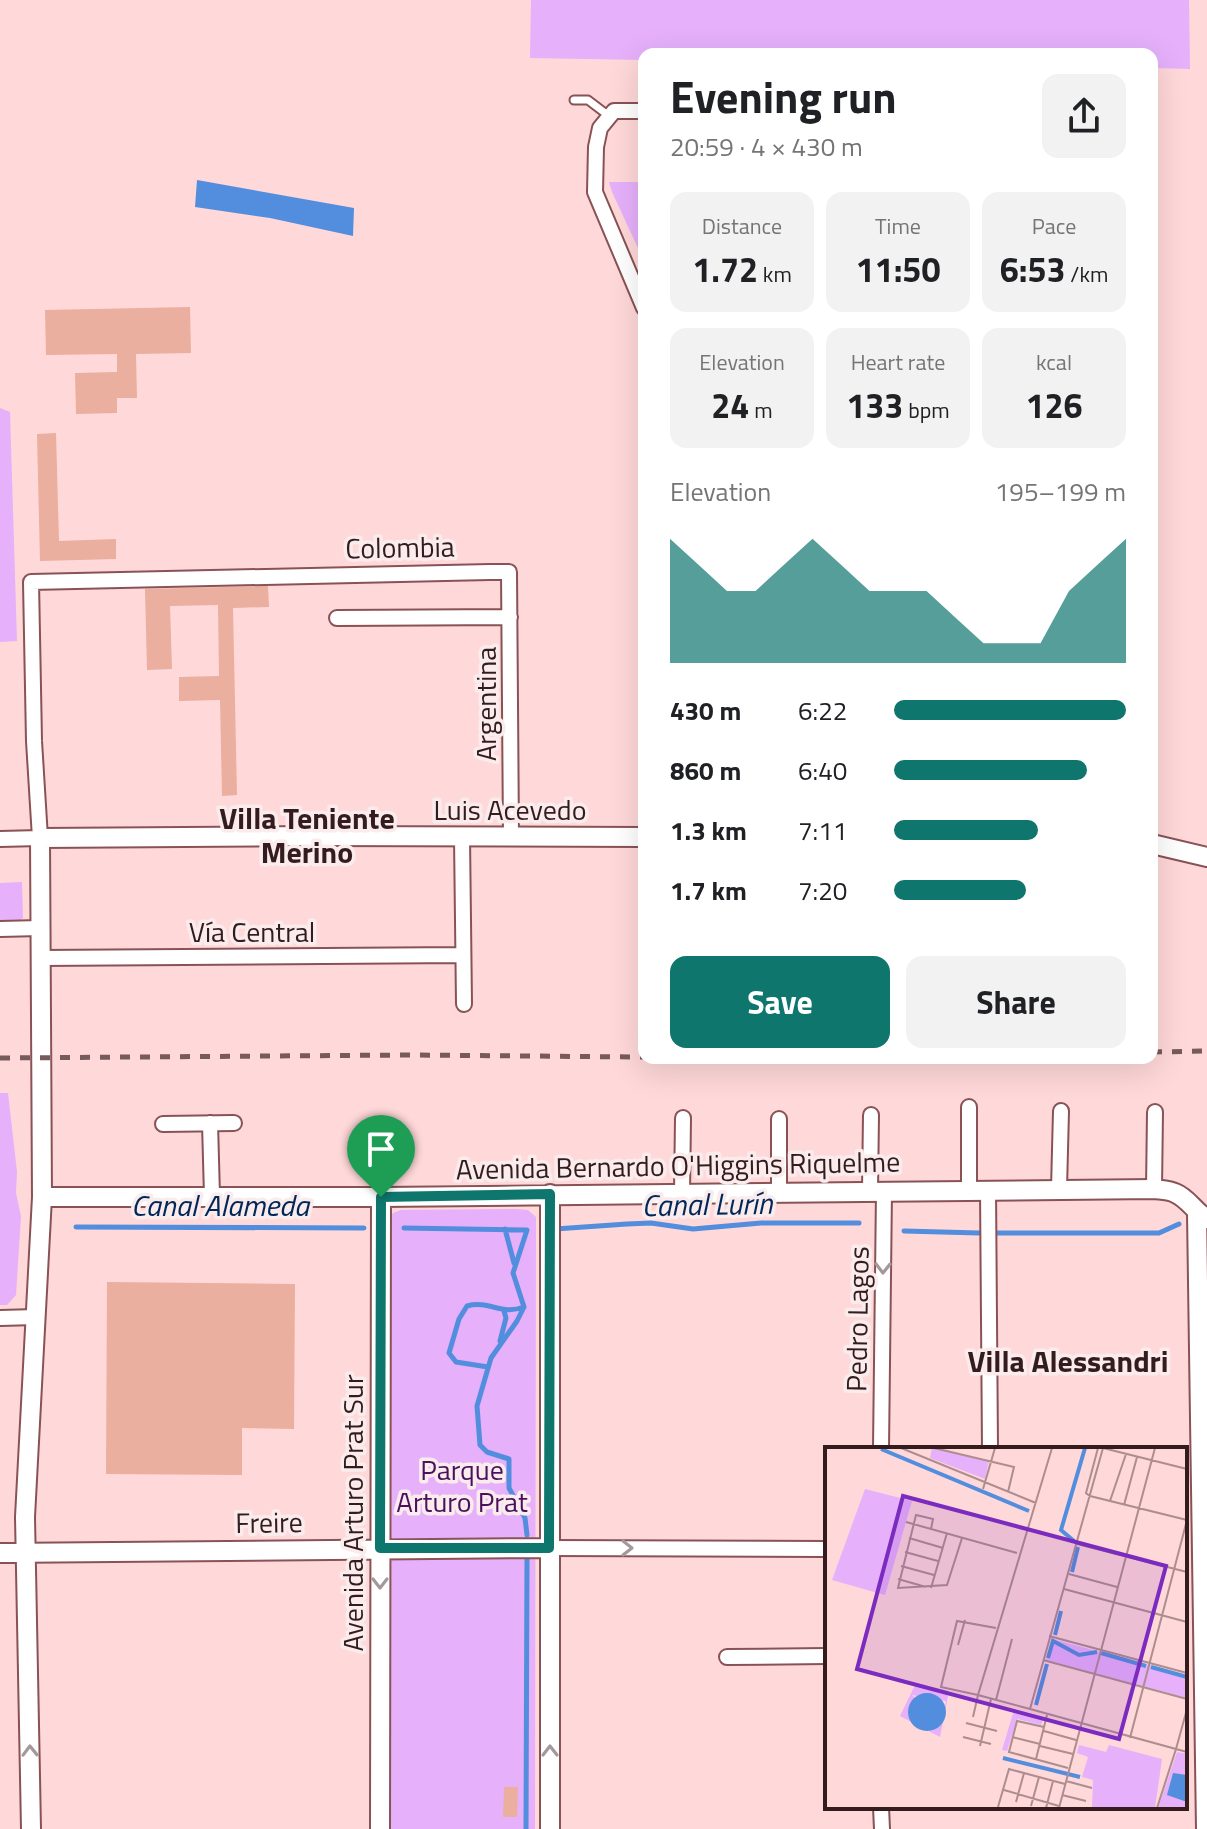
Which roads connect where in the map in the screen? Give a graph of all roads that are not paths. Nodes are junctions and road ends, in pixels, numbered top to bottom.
1 (574, 100) dead end
2 (638, 111) edge
3 (609, 116) junction
4 (638, 294) edge
5 (509, 572) joint
6 (510, 617) junction
7 (337, 618) dead end
8 (462, 837) junction
9 (511, 837) junction
10 (638, 837) edge
11 (40, 838) junction
12 (0, 839) edge
13 (1158, 845) edge
14 (1207, 857) edge
15 (40, 928) junction
16 (0, 929) edge
17 (463, 955) junction
18 (40, 958) junction
19 (464, 1004) dead end
20 (969, 1107) dead end
21 (1061, 1111) dead end
22 (1155, 1112) dead end
23 (871, 1115) dead end
24 (683, 1118) dead end
25 (779, 1119) dead end
26 (210, 1123) junction
27 (234, 1123) dead end
28 (163, 1124) dead end
29 (978, 1189) junction
30 (1059, 1189) junction
31 (1154, 1189) junction
32 (877, 1190) junction
33 (779, 1191) junction
34 (550, 1194) junction
35 (682, 1194) junction
36 (212, 1196) junction
37 (42, 1197) junction
38 (381, 1197) junction
39 (1202, 1216) edge
40 (36, 1317) junction
41 (0, 1318) edge
42 (881, 1447) edge
43 (990, 1447) edge
44 (380, 1548) junction
45 (549, 1548) junction
46 (825, 1549) edge
47 (1198, 1549) edge
48 (0, 1553) edge
49 (27, 1553) junction
50 (825, 1656) edge
51 (727, 1657) dead end
52 (881, 1809) edge
53 (31, 1829) edge
54 (380, 1829) edge
55 (550, 1829) edge
56 (882, 1829) edge
57 (1206, 1829) edge

1 - 3 lane
2 - 3 street
3 - 4 street
5 - 6 street, Argentina
5 - 11 street, Colombia
6 - 7 street
6 - 9 street, Argentina
8 - 9 main road, Luis Acevedo
8 - 11 main road, Luis Acevedo
8 - 17 street
9 - 10 main road, Luis Acevedo
11 - 12 street
11 - 15 main road
13 - 14 main road
15 - 16 street
15 - 18 main road
17 - 18 street, Vía Central
17 - 19 street
18 - 37 main road
20 - 29 street
21 - 30 street
22 - 31 street
23 - 32 street, Pedro Lagos
24 - 35 street
25 - 33 street
26 - 27 street
26 - 28 street
26 - 36 street
29 - 30 main road, Avenida Bernardo O'Higgins Riquelme
29 - 32 main road, Avenida Bernardo O'Higgins Riquelme
29 - 43 street
30 - 31 main road, Avenida Bernardo O'Higgins Riquelme
31 - 39 main road, Avenida Bernardo O'Higgins Riquelme
32 - 33 main road, Avenida Bernardo O'Higgins Riquelme
32 -> 42 street, Pedro Lagos
33 - 35 main road, Avenida Bernardo O'Higgins Riquelme
34 - 35 main road, Avenida Bernardo O'Higgins Riquelme
34 - 38 main road, Avenida Bernardo O'Higgins Riquelme
34 - 45 main road
36 - 37 main road, Avenida Bernardo O'Higgins Riquelme
36 - 38 main road, Avenida Bernardo O'Higgins Riquelme
37 - 40 main road
38 - 44 main road, Avenida Arturo Prat Sur
39 - 47 main road
40 - 41 street
40 - 49 main road
44 - 45 main road, Freire
44 - 49 main road, Freire
44 -> 54 main road, Avenida Arturo Prat Sur
45 -> 46 street, Freire
55 -> 45 main road
47 - 57 main road
48 - 49 main road, Freire
53 -> 49 main road
50 - 51 street
52 - 56 street

